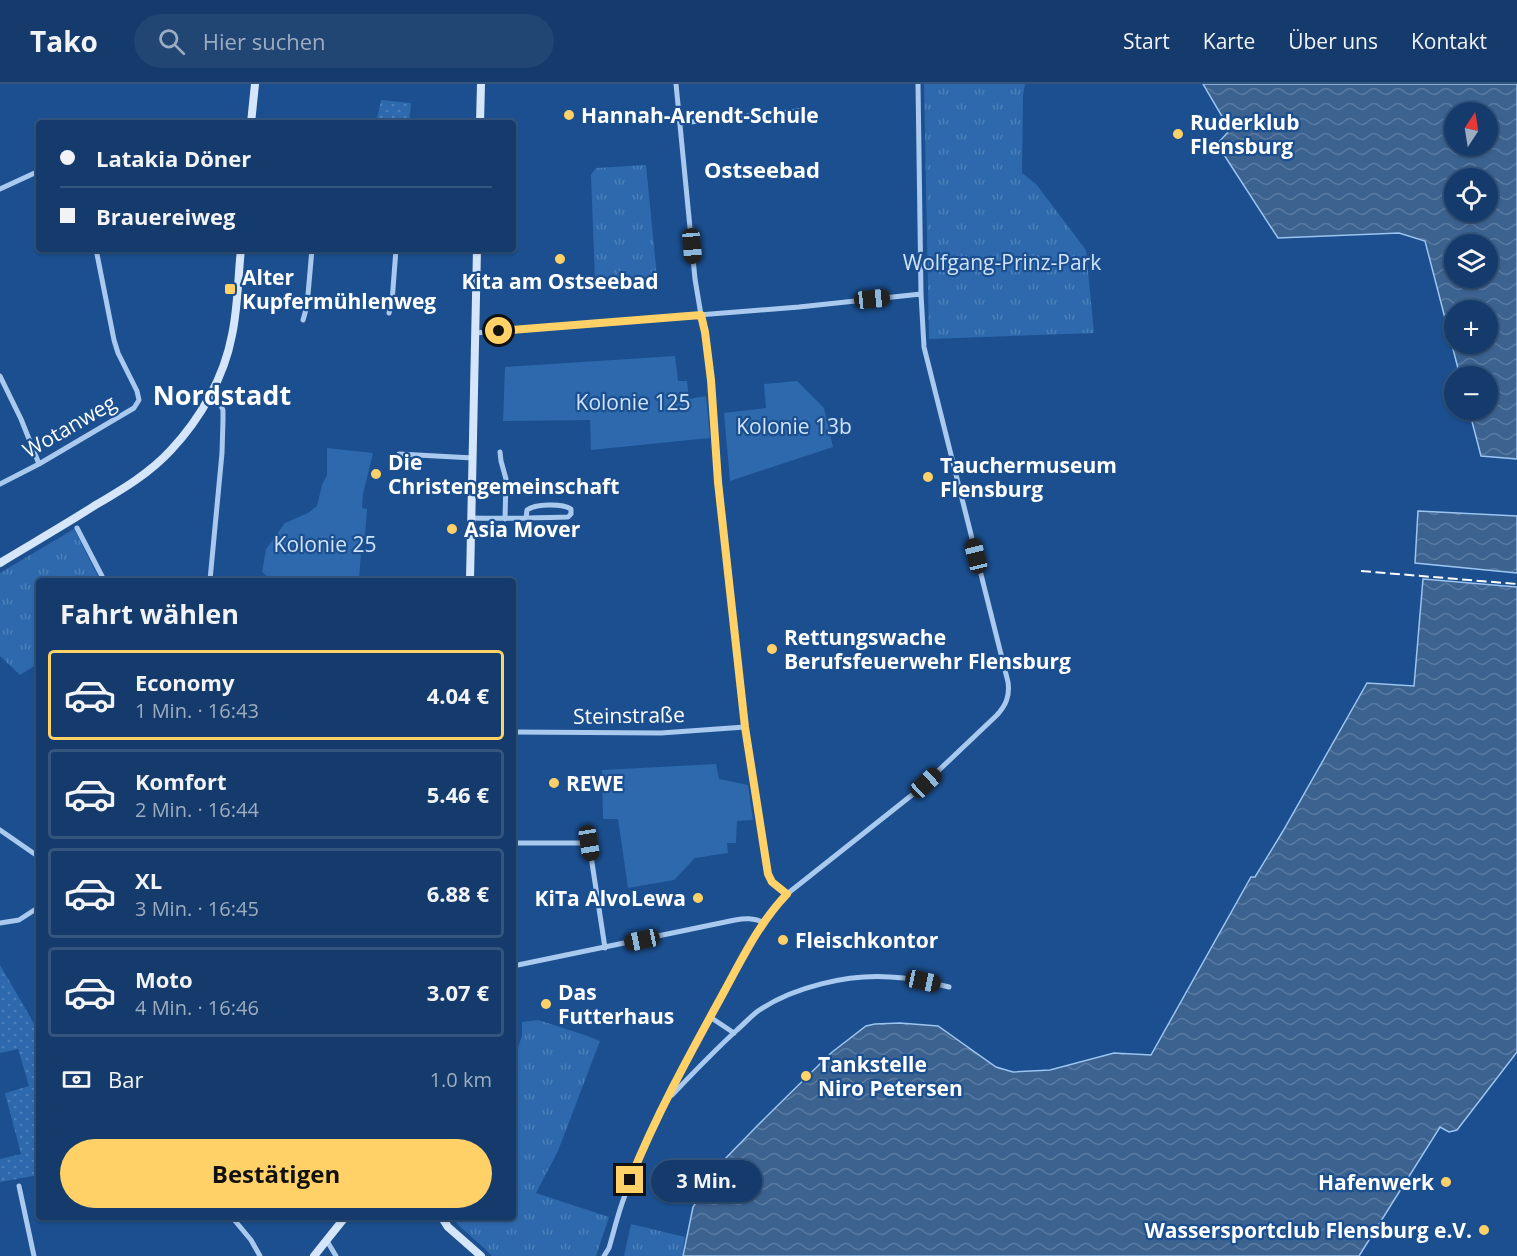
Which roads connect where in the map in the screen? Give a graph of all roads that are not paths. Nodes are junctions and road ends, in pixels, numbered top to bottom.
1 (255, 84) edge
2 (481, 84) edge
3 (676, 84) edge
4 (918, 84) edge
5 (799, 111) dead end
6 (251, 120) edge
7 (480, 120) edge
8 (680, 123) junction
9 (36, 172) edge
10 (0, 189) edge
11 (97, 252) edge
12 (241, 252) edge
13 (312, 252) edge
14 (396, 252) edge
15 (477, 252) edge
16 (921, 294) junction
17 (389, 313) dead end
18 (701, 315) junction
19 (303, 320) dead end
20 (476, 333) junction
21 (0, 376) edge
22 (209, 396) junction
23 (500, 452) dead end
24 (399, 454) dead end
25 (473, 458) junction
26 (39, 464) junction
27 (0, 484) edge
28 (471, 518) junction
29 (526, 518) junction
30 (505, 519) junction
31 (77, 528) dead end
32 (0, 562) edge
33 (103, 578) edge
34 (210, 578) edge
35 (470, 578) edge
36 (745, 727) junction
37 (516, 732) edge
38 (0, 830) edge
39 (516, 843) edge
40 (36, 855) edge
41 (787, 894) junction
42 (36, 909) edge
43 (763, 922) junction
44 (0, 923) edge
45 (605, 948) junction
46 (516, 965) edge
47 (949, 987) dead end
48 (710, 1017) junction
49 (734, 1033) junction
50 (667, 1100) junction
51 (19, 1186) dead end
52 (234, 1220) edge
53 (343, 1220) edge
54 (444, 1220) edge
55 (327, 1241) junction
56 (34, 1256) edge
57 (260, 1256) edge
58 (314, 1256) edge
59 (336, 1256) edge
60 (481, 1256) edge
61 (604, 1256) edge

1 - 6 street
2 - 7 street
3 - 8 street
4 - 16 street
5 - 8 street
8 - 18 street
9 - 10 street
11 - 26 street, Wotanweg
12 - 22 street
13 - 19 street
14 - 17 street
15 - 20 street
16 - 18 street
16 - 41 street
18 - 20 street
18 - 36 street
20 - 25 street
21 - 26 street
22 - 32 street
22 - 34 street
23 - 30 street
24 - 25 street
25 - 28 street
26 - 27 street, Wotanweg
28 - 30 street
28 - 35 street
29 - 29 street
29 - 30 street
31 - 33 street
36 - 37 street, Steinstraße
36 - 41 street
38 - 40 street
39 - 45 street
41 - 43 street
42 - 44 street
43 - 45 street
43 - 48 street
45 - 46 street
47 - 49 street
48 - 49 street
48 - 50 street
49 - 50 street
50 - 61 street
51 - 56 street
52 - 57 street
53 - 55 street
54 - 60 street
55 - 58 street
55 - 59 street

